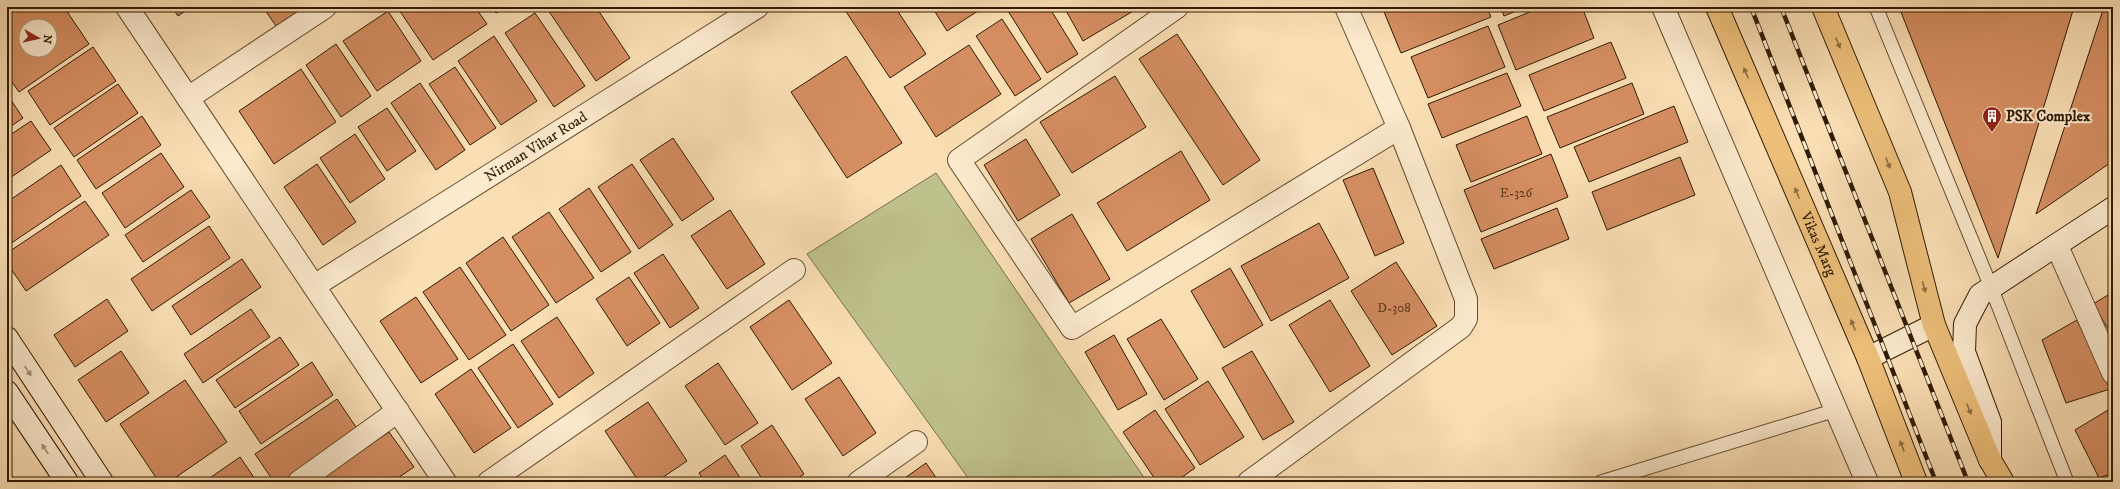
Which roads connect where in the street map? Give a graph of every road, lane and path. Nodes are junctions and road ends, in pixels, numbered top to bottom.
1 (128, 7) edge
2 (326, 7) edge
3 (757, 7) edge
4 (1177, 7) edge
5 (1346, 7) edge
6 (1663, 7) edge
7 (1718, 7) edge
8 (1823, 7) edge
9 (1876, 7) edge
10 (188, 98) junction
11 (1399, 128) junction
12 (2113, 208) edge
13 (2057, 246) junction
14 (794, 270) dead end
15 (314, 286) junction
16 (1991, 287) junction
17 (1934, 326) junction
18 (7, 338) edge
19 (1868, 358) junction
20 (2113, 373) edge
21 (7, 392) edge
22 (1836, 410) junction
23 (398, 411) junction
24 (916, 442) dead end
25 (1990, 460) junction
26 (67, 482) edge
27 (102, 482) edge
28 (299, 482) edge
29 (445, 482) edge
30 (489, 482) edge
31 (859, 482) edge
32 (1249, 482) edge
33 (1601, 482) edge
34 (1867, 482) edge
35 (1916, 482) edge
36 (2003, 482) edge
37 (2067, 482) edge

1 - 10 street
2 - 10 street
3 - 15 street, Nirman Vihar Road
4 - 11 street
5 - 11 street
6 - 22 street
19 -> 7 main road, Vikas Marg
8 -> 17 main road
9 - 16 lane
10 - 15 street
11 - 32 street
12 - 13 street
13 - 16 street
13 - 20 street
14 - 30 street
15 - 23 street
16 - 25 street
16 - 37 lane
17 - 19 street
17 -> 25 main road
18 -> 27 street
35 -> 19 main road, Vikas Marg
26 -> 21 street
22 - 33 lane
22 - 34 street
23 - 28 street
23 - 29 street
24 - 31 street
25 - 36 main road

